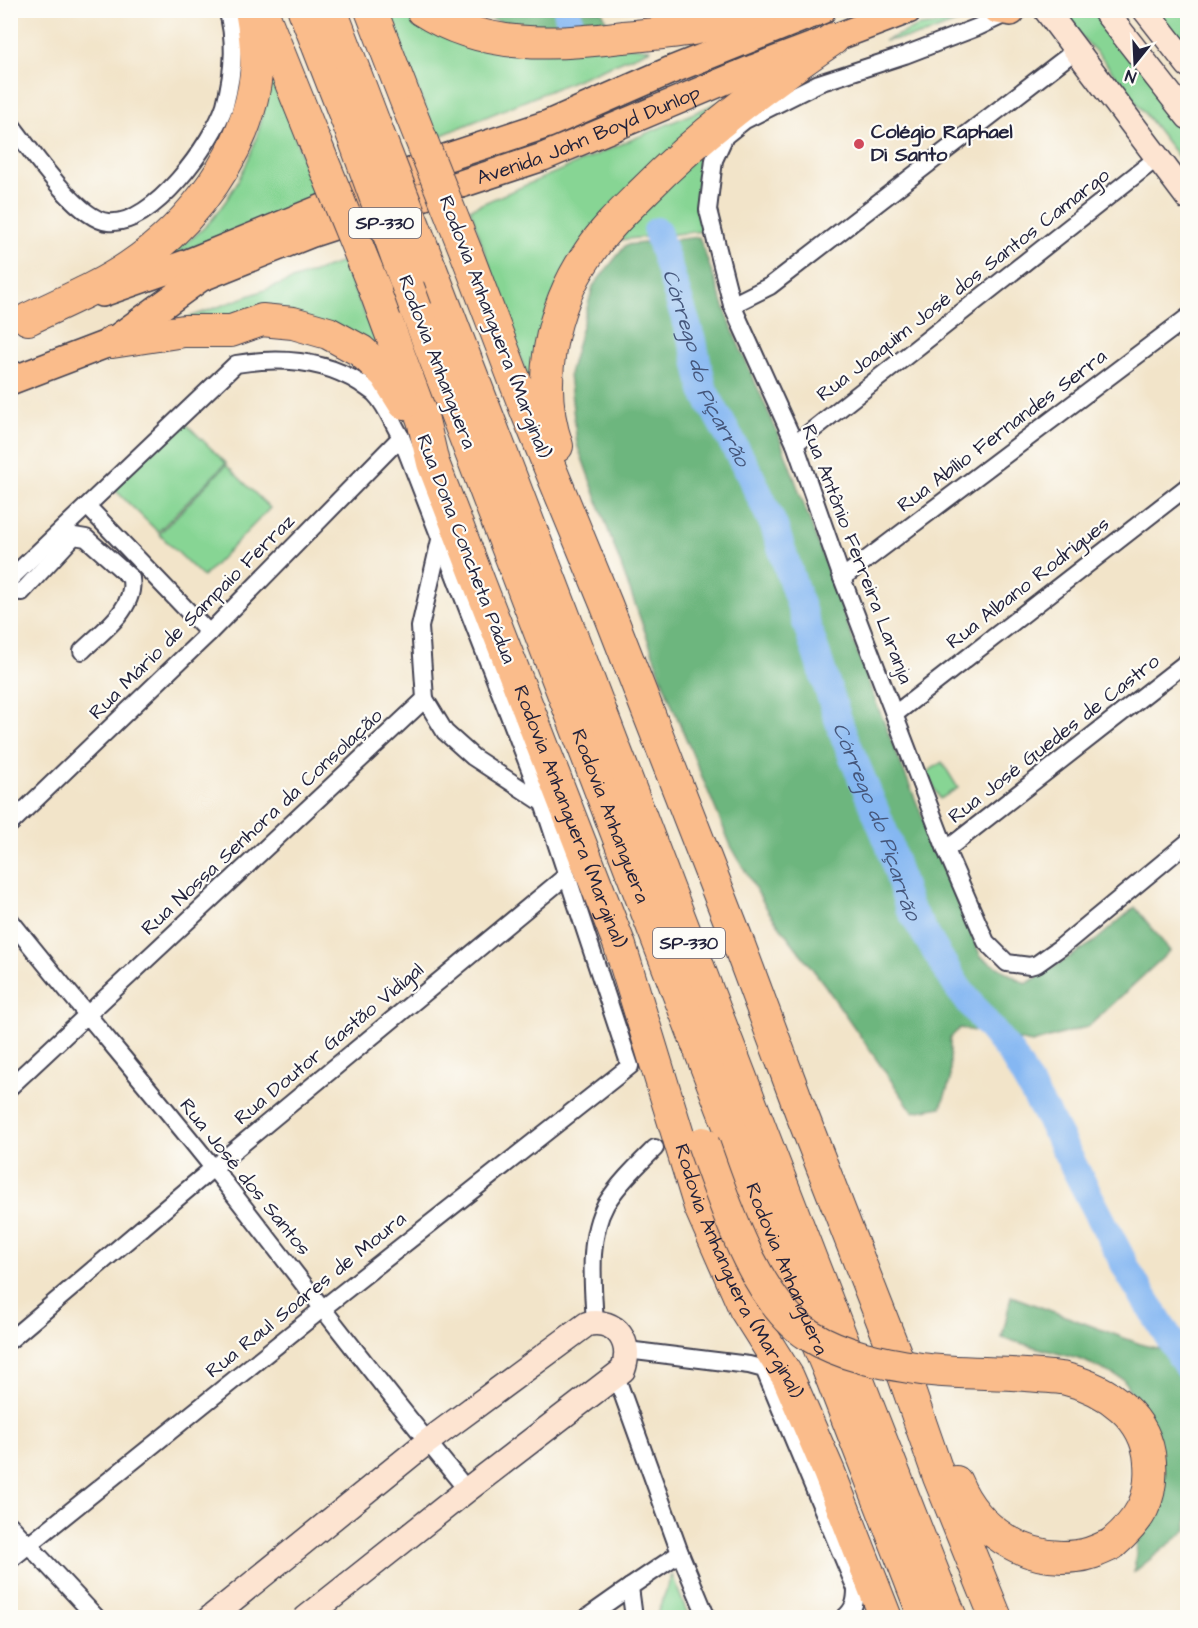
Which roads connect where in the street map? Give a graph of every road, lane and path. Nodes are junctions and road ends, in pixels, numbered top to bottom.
1 (227, 10) edge
2 (251, 10) edge
3 (262, 10) edge
4 (304, 10) edge
5 (331, 10) edge
6 (371, 10) edge
7 (422, 10) edge
8 (764, 10) edge
9 (777, 10) edge
10 (908, 10) edge
11 (1046, 10) edge
12 (1104, 10) edge
13 (1145, 10) edge
14 (1007, 11) edge
15 (828, 25) edge
16 (1076, 50) junction
17 (1188, 65) edge
18 (669, 71) junction
19 (1188, 117) edge
20 (10, 123) edge
21 (364, 131) junction
22 (1157, 158) junction
23 (1188, 198) edge
24 (732, 305) junction
25 (1188, 317) edge
26 (19, 322) edge
27 (112, 342) junction
28 (10, 381) edge
29 (401, 437) junction
30 (795, 444) junction
31 (433, 463) junction
32 (1188, 486) edge
33 (87, 506) junction
34 (440, 540) junction
35 (842, 578) junction
36 (10, 579) edge
37 (10, 591) edge
38 (606, 604) junction
39 (208, 633) junction
40 (82, 651) dead end
41 (1188, 661) edge
42 (425, 699) junction
43 (895, 714) junction
44 (543, 803) junction
45 (10, 824) edge
46 (1188, 842) edge
47 (946, 850) junction
48 (566, 876) junction
49 (10, 920) edge
50 (620, 946) junction
51 (86, 1015) junction
52 (630, 1066) joint
53 (10, 1087) edge
54 (655, 1148) dead end
55 (213, 1168) junction
56 (322, 1309) junction
57 (595, 1323) junction
58 (10, 1340) edge
59 (627, 1350) junction
60 (616, 1376) junction
61 (904, 1376) junction
62 (428, 1442) junction
63 (467, 1490) junction
64 (10, 1525) edge
65 (30, 1546) junction
66 (680, 1553) junction
67 (10, 1560) edge
68 (630, 1587) junction
69 (848, 1614) edge
70 (96, 1617) edge
71 (210, 1617) edge
72 (306, 1617) edge
73 (586, 1617) edge
74 (634, 1617) edge
75 (707, 1617) edge
76 (886, 1617) edge
77 (925, 1617) edge
78 (951, 1617) edge
79 (996, 1617) edge

1 - 20 street
2 - 26 highway
3 - 31 highway, Rodovia Anhanguera (Marginal), bridge
4 - 21 highway, Rodovia Anhanguera / SP-330
5 - 21 highway, Rodovia Anhanguera / SP-330
6 - 38 highway, Rodovia Anhanguera (Marginal), bridge
7 - 8 highway
9 - 18 main road
10 - 15 main road, Avenida John Boyd Dunlop
11 - 16 street
12 - 19 street
13 - 17 street
14 - 24 street, Rua Antônio Ferreira Laranja
15 - 18 main road, Avenida John Boyd Dunlop
15 - 27 main road, Avenida John Boyd Dunlop
15 - 38 highway
16 - 22 street
16 - 24 street
18 - 26 main road, Avenida John Boyd Dunlop
21 - 77 highway, Rodovia Anhanguera / SP-330, bridge
21 - 78 highway, Rodovia Anhanguera / SP-330, bridge
22 - 23 street
22 - 30 street, Rua Joaquim José dos Santos Camargo
24 - 30 street, Rua Antônio Ferreira Laranja
25 - 35 street, Rua Abílio Fernandes Serra
27 - 28 main road, Avenida John Boyd Dunlop
27 - 31 highway
29 - 33 street, Rua Dona Concheta Pádua
29 - 34 street, Rua Dona Concheta Pádua
29 - 39 street, Rua Mário de Sampaio Ferraz
30 - 35 street, Rua Antônio Ferreira Laranja
31 - 50 highway, Rodovia Anhanguera (Marginal)
32 - 43 street, Rua Albano Rodrigues
33 - 36 street
33 - 39 street
34 - 42 street
34 - 44 street, Rua Dona Concheta Pádua
35 - 43 street, Rua Antônio Ferreira Laranja
37 - 40 street
38 - 61 highway, Rodovia Anhanguera (Marginal)
39 - 45 street, Rua Mário de Sampaio Ferraz
41 - 47 street, Rua José Guedes de Castro
42 - 44 street
42 - 51 street, Rua Nossa Senhora da Consolação
43 - 47 street, Rua Antônio Ferreira Laranja
44 - 48 street, Rua Dona Concheta Pádua
46 - 47 street, Rua Antônio Ferreira Laranja
48 - 52 street, Rua Dona Concheta Pádua
48 - 55 street, Rua Doutor Gastão Vidigal
49 - 51 street, Rua José dos Santos
50 - 61 highway, bridge
50 - 76 highway, Rodovia Anhanguera (Marginal)
51 - 53 street, Rua Nossa Senhora da Consolação
51 - 55 street, Rua José dos Santos
52 - 56 street, Rua Raul Soares de Moura
54 - 57 street
55 - 56 street, Rua José dos Santos
55 - 58 street, Rua Doutor Gastão Vidigal
56 - 62 street, Rua José dos Santos
56 - 65 street, Rua Raul Soares de Moura
57 - 59 street
57 - 62 street
59 - 60 street
59 - 69 street
60 - 63 street
60 - 66 street
61 - 79 highway, Rodovia Anhanguera (Marginal)
62 - 63 street, Rua José dos Santos
62 - 71 street
63 - 72 street
64 - 65 street
65 - 67 street, Rua Raul Soares de Moura
65 - 70 street
66 - 68 street
66 - 75 street
68 - 73 street
68 - 74 street

